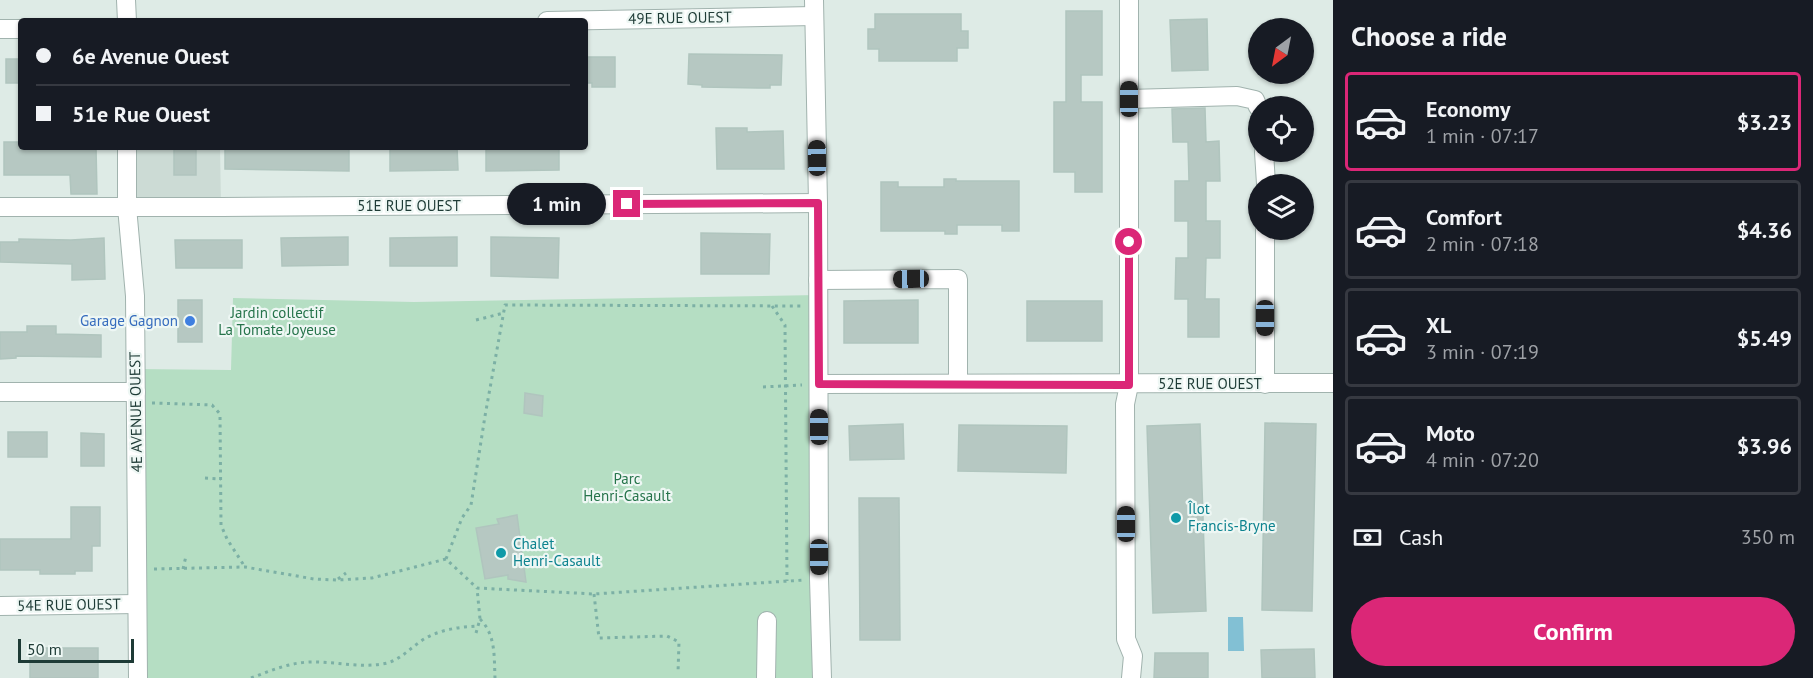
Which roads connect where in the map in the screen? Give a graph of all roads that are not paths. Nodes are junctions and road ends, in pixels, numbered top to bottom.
1 (126, 0) edge
2 (1129, 0) edge
3 (814, 8) edge
4 (127, 18) edge
5 (588, 19) edge
6 (0, 29) edge
7 (18, 29) edge
8 (1248, 98) edge
9 (1129, 99) junction
10 (127, 150) edge
11 (818, 203) junction
12 (0, 207) edge
13 (127, 207) junction
14 (1264, 240) edge
15 (818, 280) junction
16 (958, 383) junction
17 (1333, 383) edge
18 (819, 384) junction
19 (1265, 384) junction
20 (1129, 385) junction
21 (0, 392) edge
22 (136, 398) junction
23 (137, 604) junction
24 (0, 606) edge
25 (767, 621) dead end
26 (138, 678) edge
27 (766, 678) edge
28 (822, 678) edge
29 (1131, 678) edge

1 - 4 street
2 - 9 street
3 - 5 street, 49E RUE OUEST
3 - 11 street
6 - 7 street
8 - 9 street
9 - 20 street
10 - 13 street, 4E AVENUE OUEST
11 - 13 street, 51E RUE OUEST
11 - 15 street
12 - 13 street, 51E RUE OUEST
13 - 22 street, 4E AVENUE OUEST
14 - 19 street
15 - 16 street
15 - 18 street
16 - 18 street, 52E RUE OUEST
16 - 20 street, 52E RUE OUEST
17 - 19 street, 52E RUE OUEST
18 - 28 street
19 - 20 street, 52E RUE OUEST
20 - 29 street
21 - 22 street
22 - 23 street, 4E AVENUE OUEST
23 - 24 street, 54E RUE OUEST
23 - 26 street, 4E AVENUE OUEST
25 - 27 street

